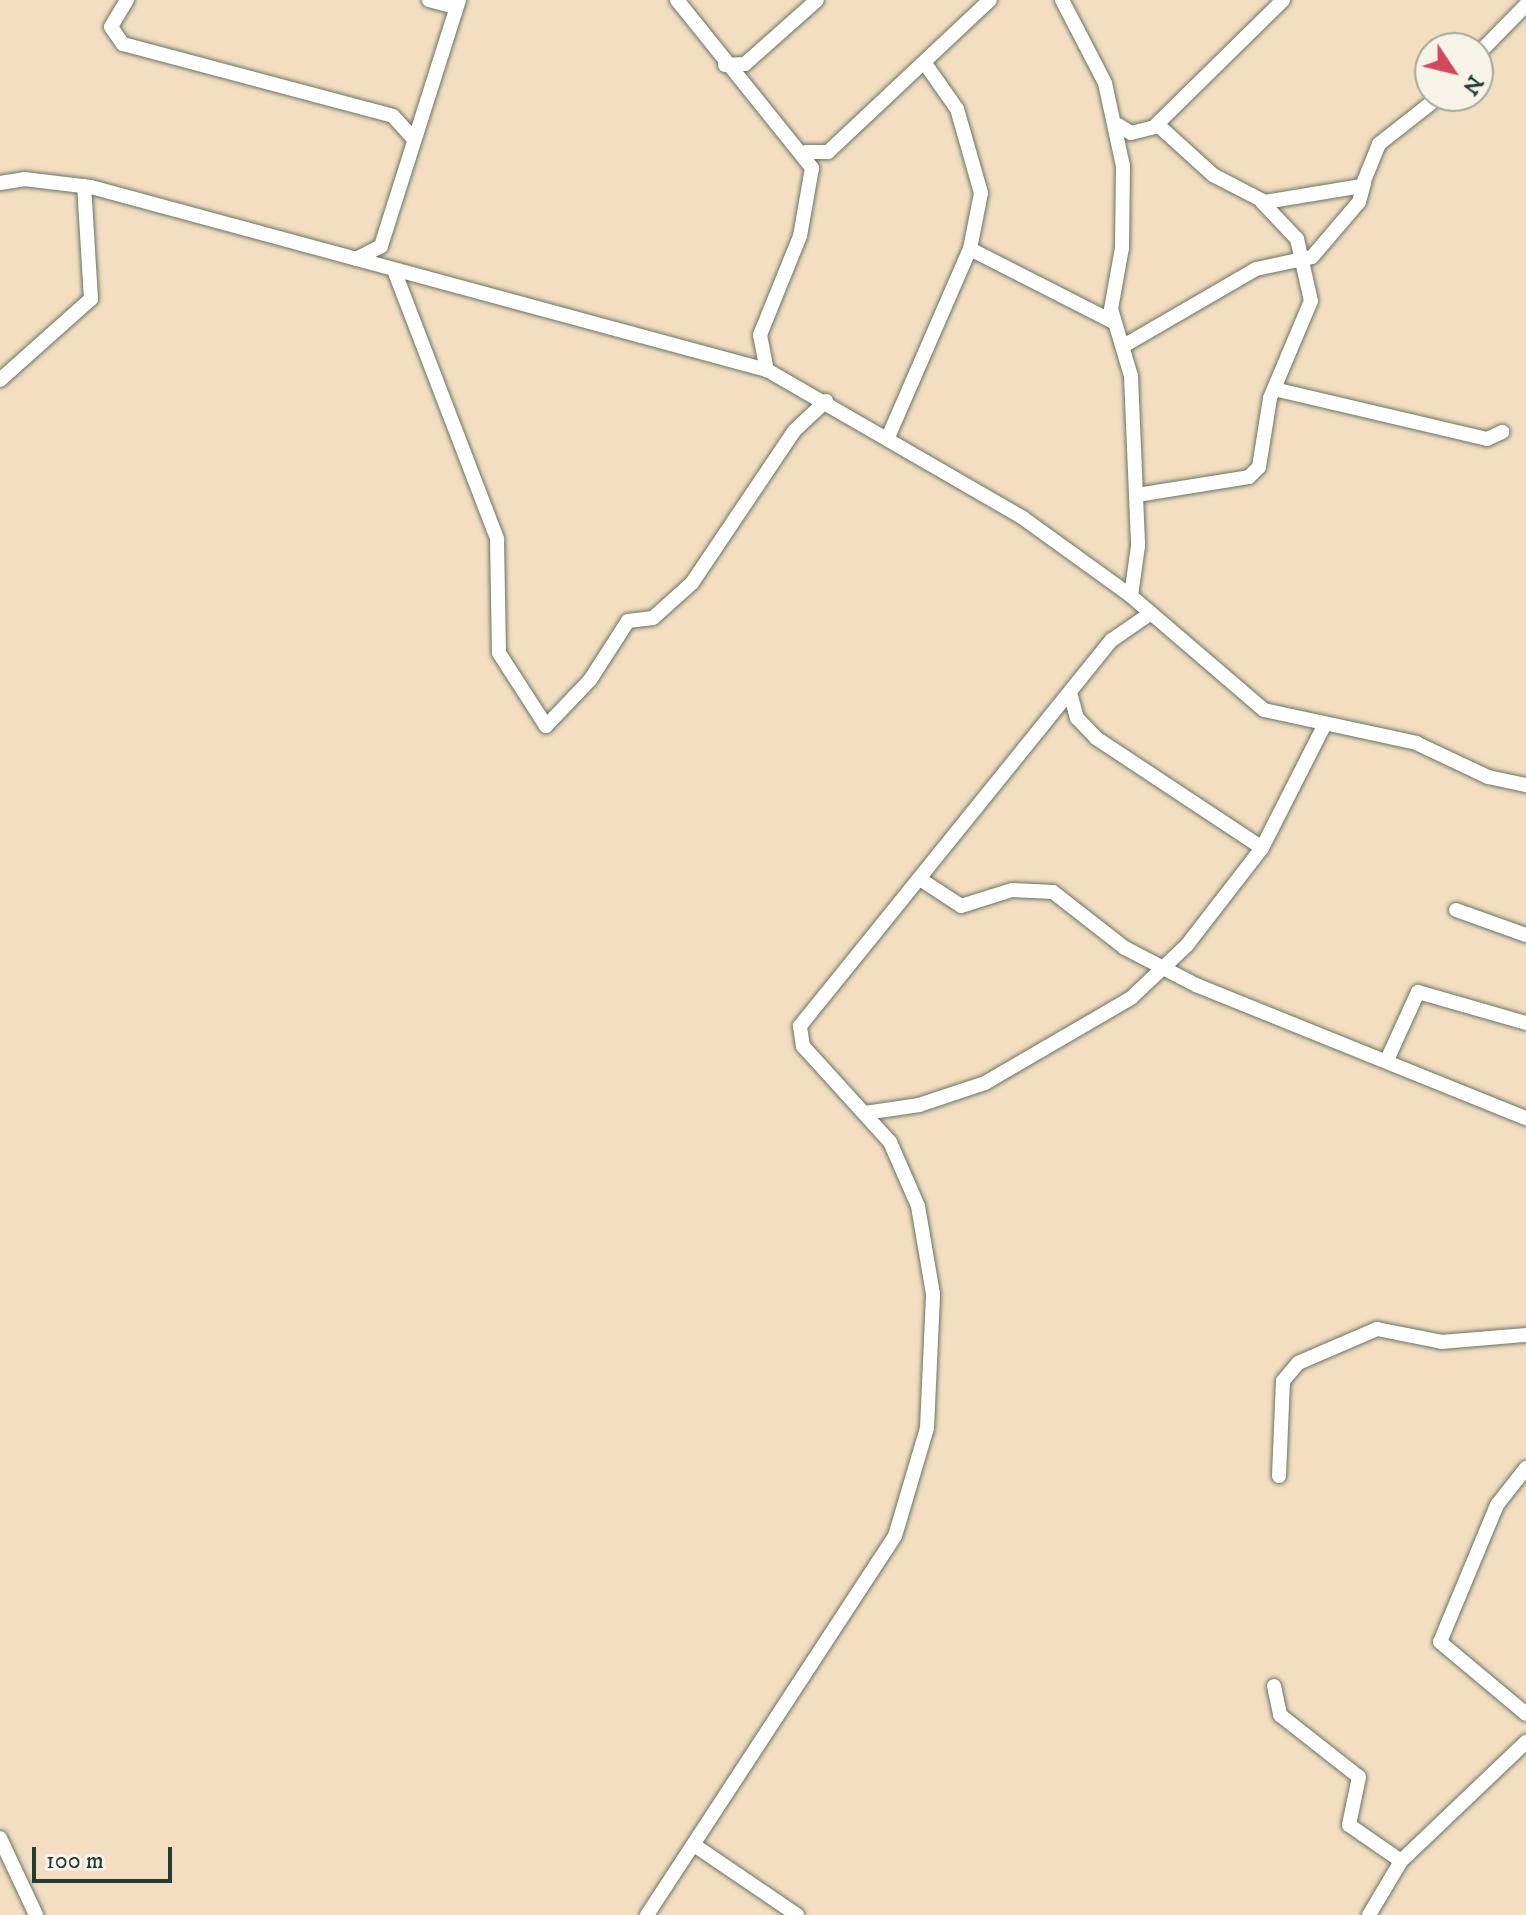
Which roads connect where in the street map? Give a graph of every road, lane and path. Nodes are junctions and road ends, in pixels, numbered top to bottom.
1 (127, 0) edge
2 (429, 0) edge
3 (677, 0) edge
4 (817, 0) edge
5 (990, 0) edge
6 (1062, 0) edge
7 (1283, 0) edge
8 (457, 4) edge
9 (1526, 5) edge
10 (1494, 38) edge
11 (924, 62) junction
12 (725, 65) junction
13 (1420, 112) edge
14 (1118, 125) junction
15 (1156, 125) junction
16 (413, 138) junction
17 (806, 152) junction
18 (0, 183) edge
19 (1364, 183) junction
20 (84, 186) junction
21 (1262, 202) junction
22 (381, 246) junction
23 (970, 249) junction
24 (1305, 258) junction
25 (356, 259) junction
26 (390, 269) junction
27 (1113, 322) junction
28 (1125, 345) junction
29 (767, 370) junction
30 (0, 380) edge
31 (1274, 389) junction
32 (826, 401) junction
33 (1502, 432) dead end
34 (889, 435) junction
35 (1137, 495) junction
36 (1131, 596) junction
37 (1151, 613) junction
38 (1071, 696) junction
39 (1323, 728) junction
40 (1526, 785) edge
41 (1262, 848) junction
42 (923, 881) junction
43 (1456, 910) dead end
44 (1526, 935) edge
45 (1161, 965) junction
46 (1526, 1023) edge
47 (1387, 1060) junction
48 (865, 1113) junction
49 (1526, 1118) edge
50 (1526, 1335) edge
51 (1526, 1468) edge
52 (1279, 1476) dead end
53 (1274, 1686) dead end
54 (1526, 1714) edge
55 (1526, 1742) edge
56 (0, 1838) edge
57 (697, 1847) junction
58 (1401, 1861) junction
59 (32, 1914) edge
60 (647, 1915) edge
61 (797, 1915) edge
62 (1369, 1915) edge

1 - 16 street
2 - 8 street
3 - 12 street
4 - 12 street
5 - 11 street
6 - 14 street
7 - 15 street
8 - 16 street
9 - 10 street
11 - 17 street
11 - 23 street
12 - 17 street
13 - 19 street
14 - 15 street
14 - 27 street
15 - 21 street
16 - 22 street
17 - 29 street
18 - 20 street
19 - 21 street
19 - 24 street
20 - 25 street
20 - 30 street
21 - 24 street
22 - 25 street
22 - 26 street
23 - 27 street
23 - 34 street
24 - 28 street
24 - 31 street
25 - 26 street
26 - 29 street
26 - 32 street
27 - 28 street
28 - 35 street
29 - 32 street
31 - 33 street
31 - 35 street
32 - 34 street
34 - 36 street
35 - 36 street
36 - 37 street
37 - 38 street
37 - 39 street
38 - 41 street
38 - 42 street
39 - 40 street
39 - 41 street
41 - 45 street
42 - 45 street
42 - 48 street
43 - 44 street
45 - 47 street
45 - 48 street
46 - 47 street
47 - 49 street
48 - 57 street
50 - 52 street
51 - 54 street
53 - 58 street
55 - 58 street
56 - 59 street
57 - 60 street
57 - 61 street
58 - 62 street

